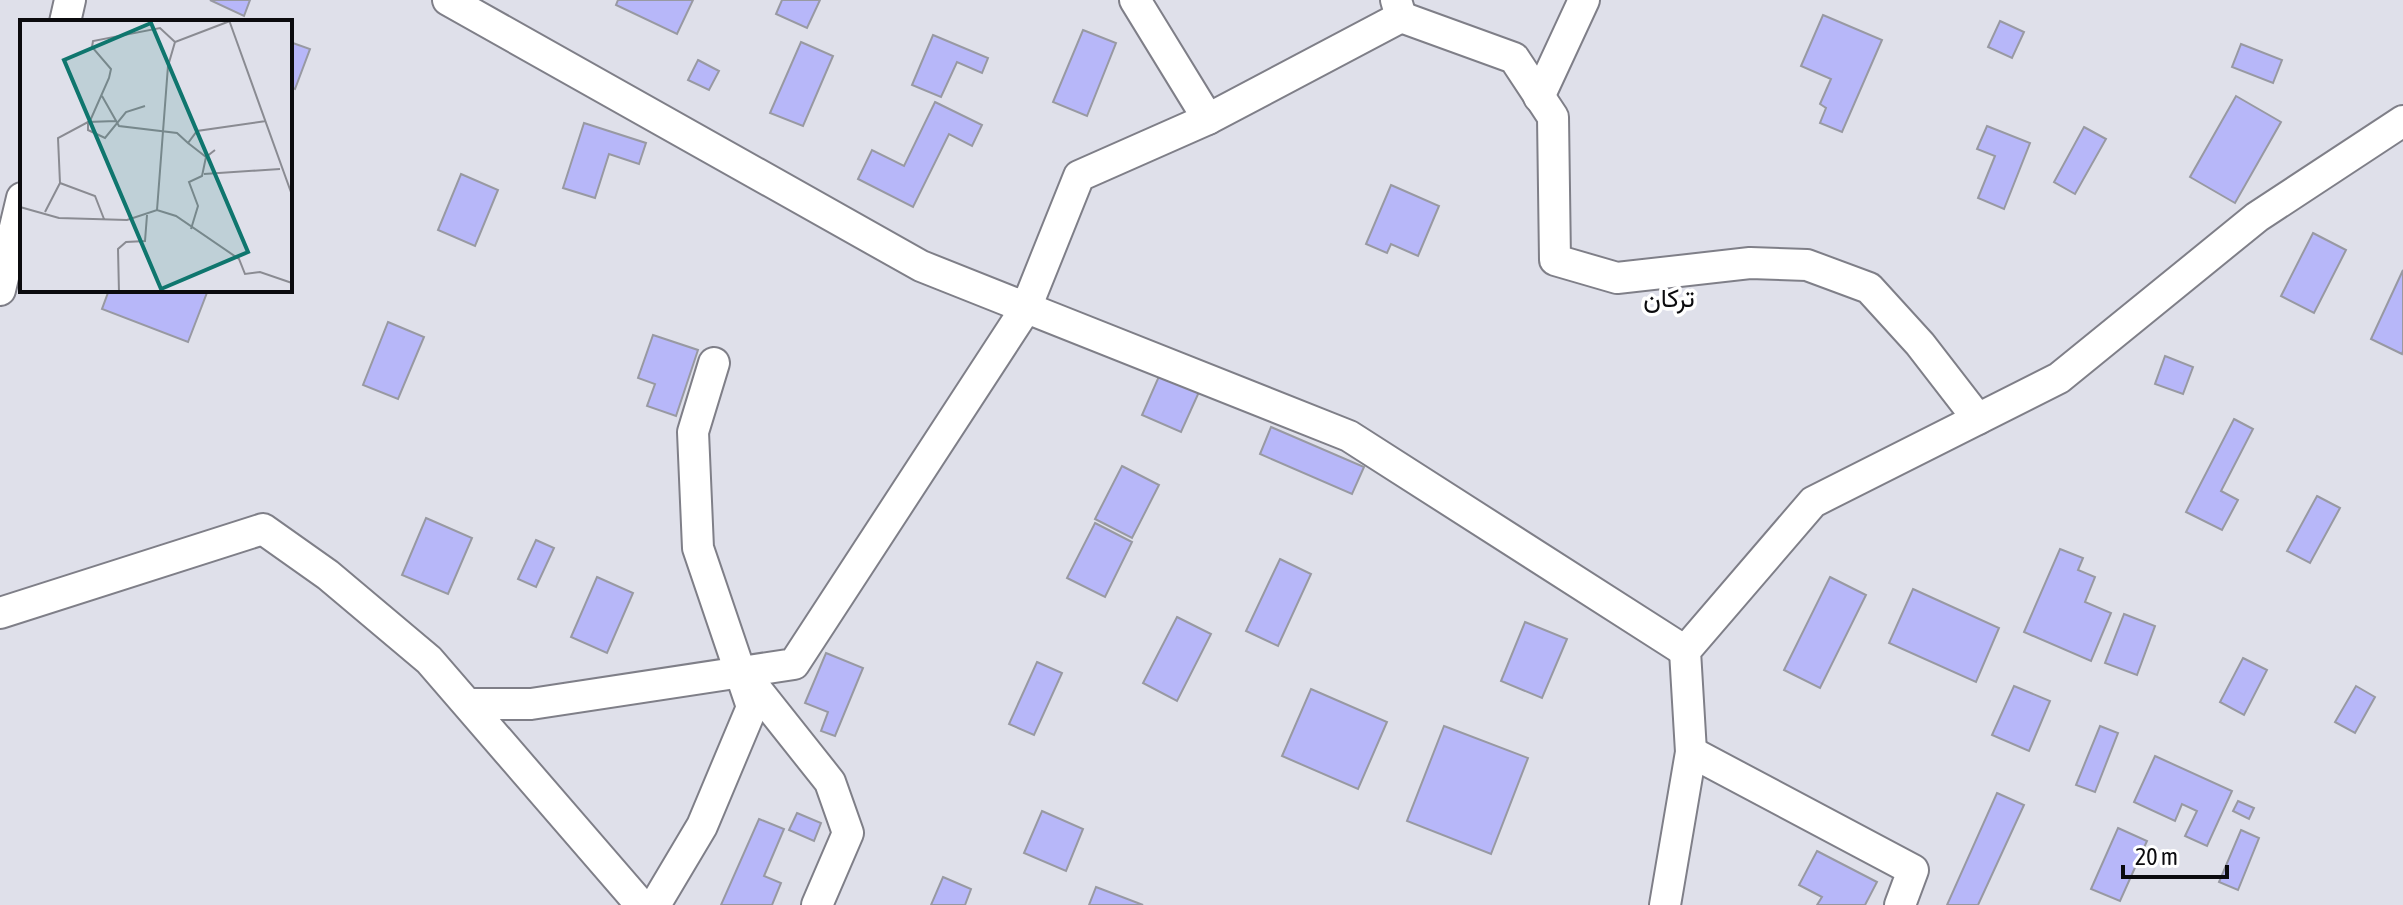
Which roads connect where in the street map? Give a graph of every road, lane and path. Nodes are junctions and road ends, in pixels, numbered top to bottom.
1 (70, 0) edge
2 (448, 0) edge
3 (1135, 0) edge
4 (1584, 0) edge
5 (1398, 8) edge
6 (65, 20) edge
7 (1539, 97) junction
8 (1208, 119) junction
9 (2403, 121) edge
10 (20, 206) edge
11 (0, 290) edge
12 (1026, 308) junction
13 (714, 363) dead end
14 (1978, 419) junction
15 (0, 613) edge
16 (1685, 651) junction
17 (742, 673) junction
18 (469, 704) junction
19 (1691, 752) junction
20 (641, 905) edge
21 (655, 905) edge
22 (817, 905) edge
23 (1665, 905) edge
24 (1900, 905) edge

1 - 6 street
2 - 12 street
3 - 8 street
4 - 7 street
5 - 7 street
5 - 8 street
7 - 14 street
8 - 12 street
9 - 14 street
10 - 11 street
12 - 16 street
12 - 17 street
13 - 17 street
14 - 16 street
15 - 18 street
16 - 19 street
17 - 18 street
17 - 21 street
17 - 22 street
18 - 20 street
19 - 23 street
19 - 24 street

